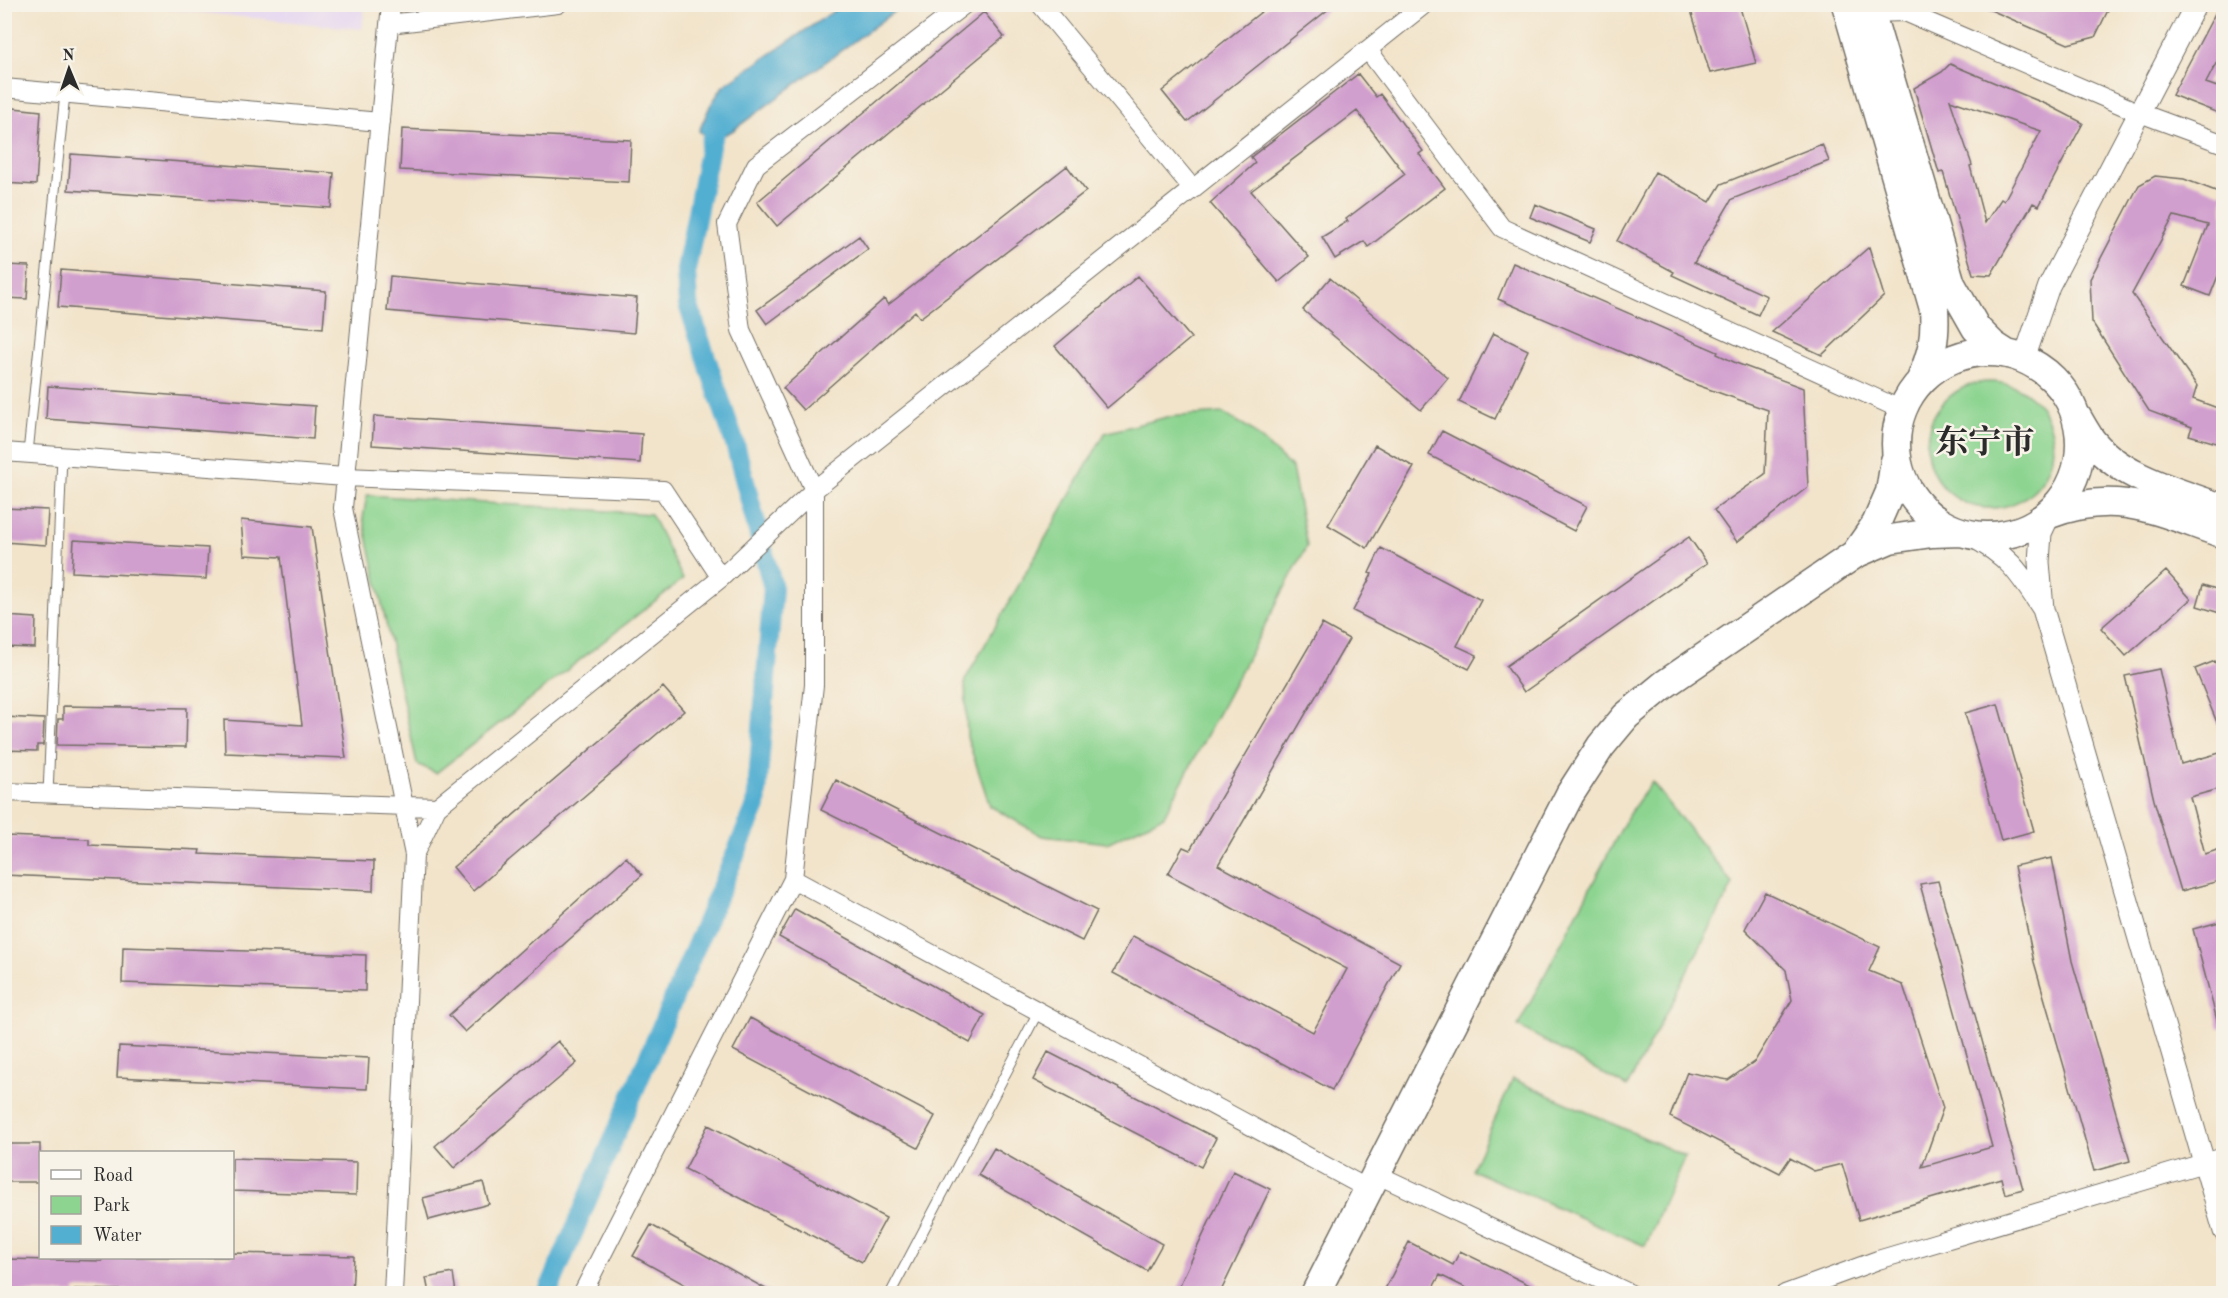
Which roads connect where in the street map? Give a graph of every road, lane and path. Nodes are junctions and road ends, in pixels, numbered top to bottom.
1 (391, 4) edge
2 (558, 4) edge
3 (965, 4) edge
4 (1040, 4) edge
5 (1425, 4) edge
6 (2196, 4) edge
7 (1859, 10) edge
8 (389, 24) junction
9 (1368, 50) junction
10 (4, 88) edge
11 (65, 93) junction
12 (2140, 113) junction
13 (380, 122) junction
14 (2223, 144) edge
15 (1193, 189) junction
16 (2015, 356) junction
17 (1921, 380) junction
18 (1902, 410) junction
19 (2076, 416) junction
20 (4, 452) edge
21 (28, 453) junction
22 (62, 456) junction
23 (1895, 459) junction
24 (345, 477) junction
25 (813, 490) junction
26 (2223, 509) edge
27 (2050, 514) junction
28 (1965, 534) junction
29 (2223, 534) edge
30 (1855, 554) junction
31 (725, 575) junction
32 (2043, 609) junction
33 (4, 792) edge
34 (48, 794) junction
35 (404, 805) junction
36 (436, 807) junction
37 (414, 855) junction
38 (794, 879) junction
39 (1038, 1012) junction
40 (2213, 1159) edge
41 (1372, 1181) junction
42 (2223, 1231) edge
43 (393, 1293) edge
44 (582, 1293) edge
45 (890, 1293) edge
46 (1315, 1293) edge
47 (1631, 1293) edge
48 (1785, 1293) edge

1 - 8 street
2 - 8 street
3 - 25 street
4 - 15 street
5 - 9 street
6 - 12 street
7 - 12 street
7 - 16 highway
7 - 17 highway
8 - 13 street
9 - 15 street
9 - 18 street
10 - 11 street
11 - 13 street
11 - 21 lane
12 - 14 street
12 - 16 street
13 - 24 street
15 - 25 street
16 - 17 highway
16 - 19 highway
17 - 18 highway
18 - 23 highway
19 - 26 highway
19 - 27 highway
20 - 21 street
21 - 22 street
22 - 24 street
22 - 34 lane
23 - 28 highway
23 - 30 highway
24 - 31 street
24 - 35 street
25 - 31 street
25 - 38 street
27 - 28 highway
27 - 29 highway
27 - 32 street
28 - 30 highway
28 - 32 street
30 - 41 highway
31 - 36 street
32 - 40 street
33 - 34 street
34 - 35 street
35 - 36 street
35 - 37 street
36 - 37 street
37 - 43 street
38 - 39 street
38 - 44 street
39 - 41 street
39 - 45 lane
40 - 42 street
40 - 48 street
41 - 46 highway
41 - 47 street

